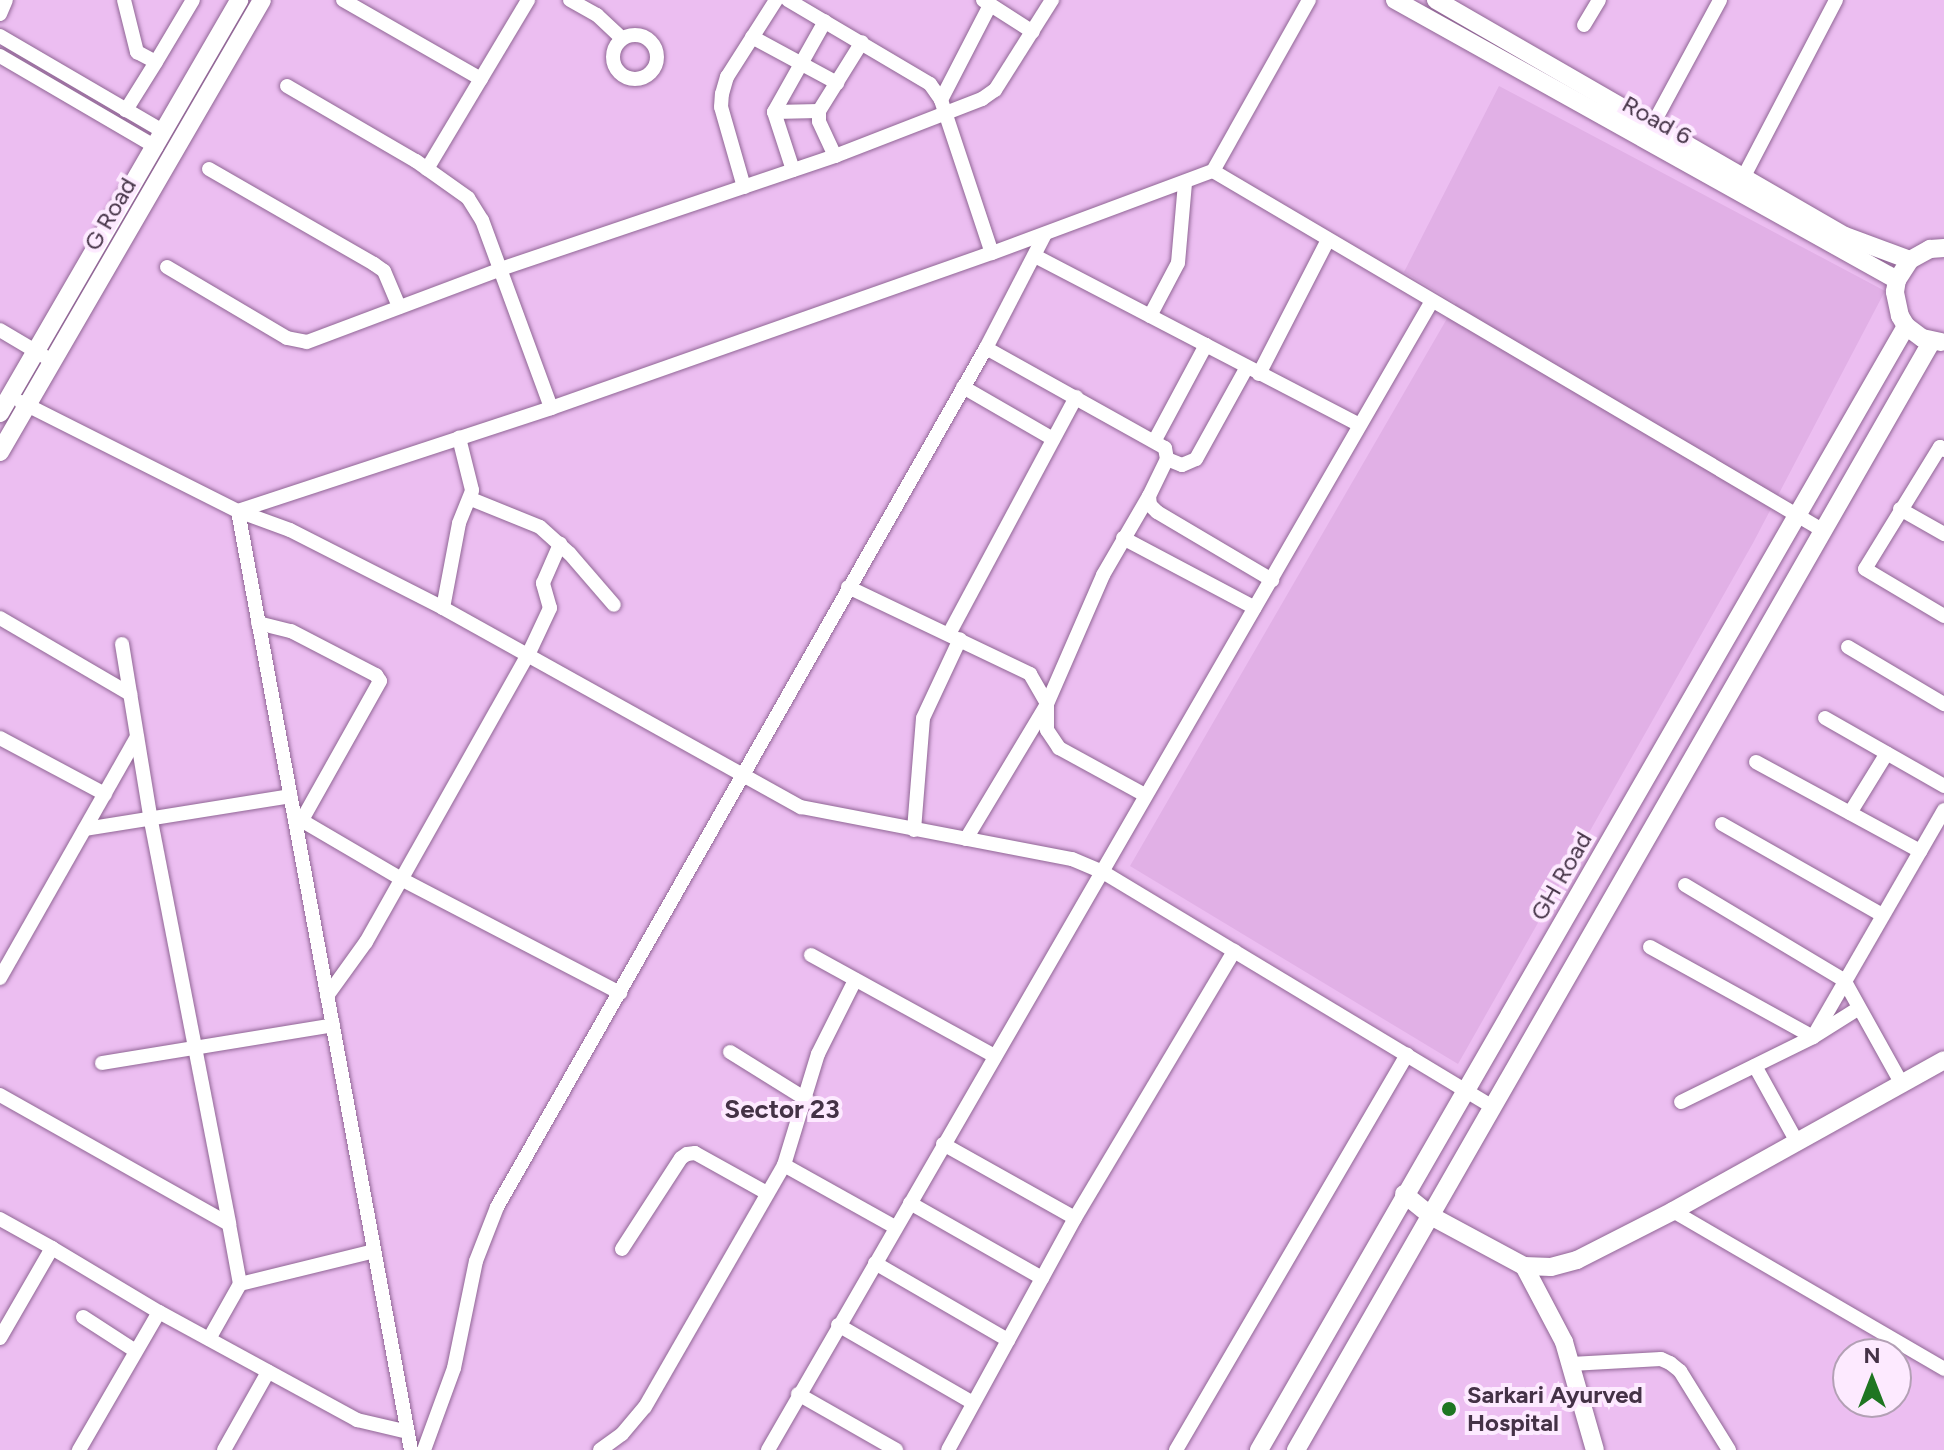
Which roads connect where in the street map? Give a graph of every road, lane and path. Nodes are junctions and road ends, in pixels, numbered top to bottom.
1 (6, 0) edge
2 (124, 0) edge
3 (193, 0) edge
4 (239, 0) edge
5 (262, 0) edge
6 (343, 0) edge
7 (528, 0) edge
8 (570, 0) edge
9 (776, 0) edge
10 (788, 0) edge
11 (1052, 0) edge
12 (1309, 0) edge
13 (1395, 0) edge
14 (1436, 0) edge
15 (1599, 0) edge
16 (1720, 0) edge
17 (1836, 0) edge
18 (986, 2) edge
19 (0, 14) edge
20 (825, 21) junction
21 (1584, 25) dead end
22 (1033, 32) junction
23 (0, 36) edge
24 (621, 37) dead end
25 (752, 37) junction
26 (862, 42) junction
27 (0, 56) edge
28 (156, 62) junction
29 (800, 63) junction
30 (481, 79) junction
31 (837, 83) junction
32 (287, 86) dead end
33 (943, 106) junction
34 (126, 110) junction
35 (819, 111) junction
36 (774, 112) junction
37 (1652, 126) junction
38 (160, 140) junction
39 (835, 156) junction
40 (209, 169) dead end
41 (427, 169) junction
42 (793, 170) junction
43 (1213, 171) junction
44 (1743, 178) junction
45 (1185, 183) junction
46 (744, 187) junction
47 (1045, 234) junction
48 (1328, 240) junction
49 (1943, 247) edge
50 (992, 253) junction
51 (1035, 256) junction
52 (1910, 260) junction
53 (167, 267) dead end
54 (501, 269) junction
55 (1897, 280) junction
56 (1432, 301) junction
57 (399, 307) junction
58 (1150, 316) junction
59 (1906, 326) junction
60 (0, 330) edge
61 (1938, 341) edge
62 (1206, 345) junction
63 (986, 348) junction
64 (44, 356) junction
65 (1253, 370) junction
66 (963, 387) junction
67 (1076, 397) junction
68 (19, 400) junction
69 (551, 408) junction
70 (0, 413) edge
71 (1360, 425) junction
72 (459, 438) junction
73 (1053, 439) junction
74 (1155, 440) junction
75 (1944, 450) edge
76 (0, 452) edge
77 (1167, 459) junction
78 (1149, 496) junction
79 (471, 499) junction
80 (1900, 509) junction
81 (238, 511) junction
82 (1797, 515) junction
83 (1824, 531) junction
84 (1944, 534) edge
85 (1123, 538) junction
86 (560, 544) junction
87 (1272, 580) junction
88 (848, 587) junction
89 (614, 605) dead end
90 (443, 608) junction
91 (1255, 608) junction
92 (1944, 616) edge
93 (0, 618) edge
94 (258, 623) junction
95 (954, 636) junction
96 (122, 644) dead end
97 (1848, 647) dead end
98 (528, 655) junction
99 (130, 694) junction
100 (1047, 704) junction
101 (1944, 704) edge
102 (1825, 718) dead end
103 (137, 737) junction
104 (0, 738) edge
105 (1887, 753) junction
106 (1756, 762) dead end
107 (742, 777) junction
108 (1944, 786) edge
109 (105, 794) junction
110 (1145, 795) junction
111 (290, 796) junction
112 (1944, 810) edge
113 (1850, 813) junction
114 (298, 817) junction
115 (151, 821) junction
116 (1722, 824) dead end
117 (85, 829) junction
118 (914, 830) junction
119 (966, 839) junction
120 (1920, 851) junction
121 (1103, 872) junction
122 (403, 880) junction
123 (1685, 885) dead end
124 (1882, 915) junction
125 (1650, 947) dead end
126 (1234, 951) junction
127 (811, 955) dead end
128 (0, 978) edge
129 (855, 980) junction
130 (1844, 980) junction
131 (620, 993) junction
132 (327, 996) junction
133 (1859, 1008) junction
134 (333, 1025) junction
135 (1813, 1037) junction
136 (194, 1048) junction
137 (730, 1052) dead end
138 (1407, 1055) junction
139 (995, 1056) junction
140 (1944, 1060) edge
141 (102, 1063) dead end
142 (1755, 1066) junction
143 (1902, 1084) junction
144 (1466, 1091) junction
145 (0, 1095) edge
146 (807, 1100) junction
147 (1681, 1102) dead end
148 (1491, 1106) junction
149 (1797, 1142) junction
150 (943, 1144) junction
151 (784, 1165) junction
152 (767, 1193) junction
153 (1404, 1194) junction
154 (910, 1203) junction
155 (1673, 1211) junction
156 (1431, 1216) junction
157 (1075, 1218) junction
158 (0, 1219) edge
159 (229, 1224) junction
160 (895, 1227) junction
161 (52, 1248) junction
162 (622, 1249) dead end
163 (374, 1251) junction
164 (875, 1263) junction
165 (1524, 1266) junction
166 (1042, 1278) junction
167 (240, 1284) junction
168 (159, 1312) junction
169 (83, 1317) dead end
170 (838, 1325) junction
171 (0, 1338) edge
172 (209, 1339) junction
173 (1008, 1340) junction
174 (134, 1350) junction
175 (1571, 1364) junction
176 (1944, 1369) edge
177 (268, 1372) junction
178 (798, 1394) junction
179 (973, 1403) junction
180 (408, 1432) junction
181 (79, 1450) edge
182 (224, 1450) edge
183 (411, 1450) edge
184 (424, 1450) edge
185 (600, 1450) edge
186 (768, 1450) edge
187 (896, 1450) edge
188 (948, 1450) edge
189 (1176, 1450) edge
190 (1259, 1450) edge
191 (1296, 1450) edge
192 (1595, 1450) edge
193 (1729, 1450) edge

1 - 19 street
2 - 28 street
3 - 28 street
4 - 38 street, G Road
5 - 64 street, G Road
6 - 30 street
7 - 30 street
8 - 24 street
9 - 25 street
10 - 20 street
11 - 22 street
12 - 43 street
13 - 55 street, Road 6
14 - 37 street, Road 6
15 - 21 street
16 - 37 street
17 - 44 street
18 - 22 street
18 - 33 street
20 - 26 street
20 - 29 street
22 - 33 street
23 - 34 street
25 - 29 street
25 - 46 street
26 - 31 street
26 - 33 street
27 - 38 street
28 - 34 street
29 - 31 street
29 - 36 street
30 - 41 street
31 - 35 street
32 - 41 street
33 - 39 street
33 - 50 street
34 - 38 street
35 - 36 street
35 - 39 street
36 - 42 street
37 - 44 street, Road 6
38 - 64 street, G Road
39 - 42 street
40 - 57 street
41 - 54 street
42 - 46 street
43 - 45 street
43 - 48 street
44 - 52 street, Road 6
45 - 47 street
45 - 58 street
46 - 54 street
47 - 50 street
47 - 51 street
48 - 56 street
48 - 65 street
49 - 52 street
50 - 69 street
51 - 58 street
51 - 63 street
52 - 55 street
53 - 57 street
54 - 57 street
54 - 69 street
55 - 59 street
56 - 71 street
56 - 82 street
58 - 62 street
59 - 61 street
59 - 82 street, GH Road
60 - 64 street
61 - 83 street
62 - 65 street
62 - 74 street
63 - 66 street
63 - 67 street
64 - 68 street, G Road
65 - 71 street
65 - 77 street
66 - 73 street
66 - 88 street
67 - 73 street
67 - 74 street
68 - 70 street, G Road
68 - 76 street, G Road
68 - 81 street
69 - 72 street
71 - 87 street
72 - 79 street
72 - 81 street
73 - 95 street
74 - 77 street
75 - 80 street
77 - 78 street
78 - 85 street
78 - 87 street
79 - 86 street
79 - 90 street
80 - 84 street
80 - 92 street
81 - 90 street
81 - 94 street
82 - 83 street
82 - 144 street, GH Road
83 - 148 street
85 - 91 street
85 - 100 street
86 - 89 street
86 - 98 street
87 - 91 street
88 - 95 street
88 - 107 street
90 - 98 street
91 - 110 street
93 - 99 street
94 - 111 street
94 - 114 street
95 - 100 street
95 - 118 street
96 - 99 street
97 - 101 street
98 - 107 street
98 - 122 street
99 - 103 street
100 - 110 street
100 - 119 street
102 - 105 street
103 - 109 street
103 - 115 street
104 - 109 street
105 - 108 street
105 - 113 street
106 - 113 street
107 - 118 street
107 - 131 street
109 - 117 street
110 - 121 street
111 - 114 street
111 - 115 street
112 - 120 street
113 - 120 street
114 - 122 street
114 - 132 street
115 - 117 street
115 - 136 street
116 - 124 street
117 - 128 street
118 - 119 street
119 - 121 street
120 - 124 street
121 - 126 street
121 - 139 street
122 - 131 street
122 - 132 street
123 - 130 street
124 - 130 street
125 - 135 street
126 - 138 street
126 - 157 street
127 - 129 street
129 - 139 street
129 - 146 street
130 - 133 street
130 - 135 street
131 - 184 street
132 - 134 street
133 - 135 street
133 - 143 street
134 - 136 street
134 - 163 street
135 - 142 street
136 - 141 street
136 - 159 street
137 - 146 street
138 - 144 street
138 - 189 street
139 - 150 street
140 - 143 street
142 - 147 street
142 - 149 street
143 - 149 street
144 - 148 street
144 - 153 street, GH Road
145 - 159 street
146 - 151 street
148 - 156 street
149 - 155 street
150 - 154 street
150 - 157 street
151 - 152 street
151 - 160 street
152 - 162 street
152 - 185 street
153 - 156 street
153 - 190 street, GH Road
154 - 160 street
154 - 166 street
155 - 165 street
155 - 176 street
156 - 165 street
156 - 191 street
157 - 166 street
158 - 161 street
159 - 167 street
160 - 164 street
161 - 168 street
161 - 171 street
163 - 167 street
163 - 180 street
164 - 170 street
164 - 173 street
165 - 175 street
166 - 173 street
167 - 172 street
168 - 172 street
168 - 174 street
169 - 174 street
170 - 178 street
170 - 179 street
172 - 177 street
173 - 179 street
174 - 181 street
175 - 192 street
175 - 193 street
177 - 180 street
177 - 182 street
178 - 186 street
178 - 187 street
179 - 188 street
180 - 183 street

